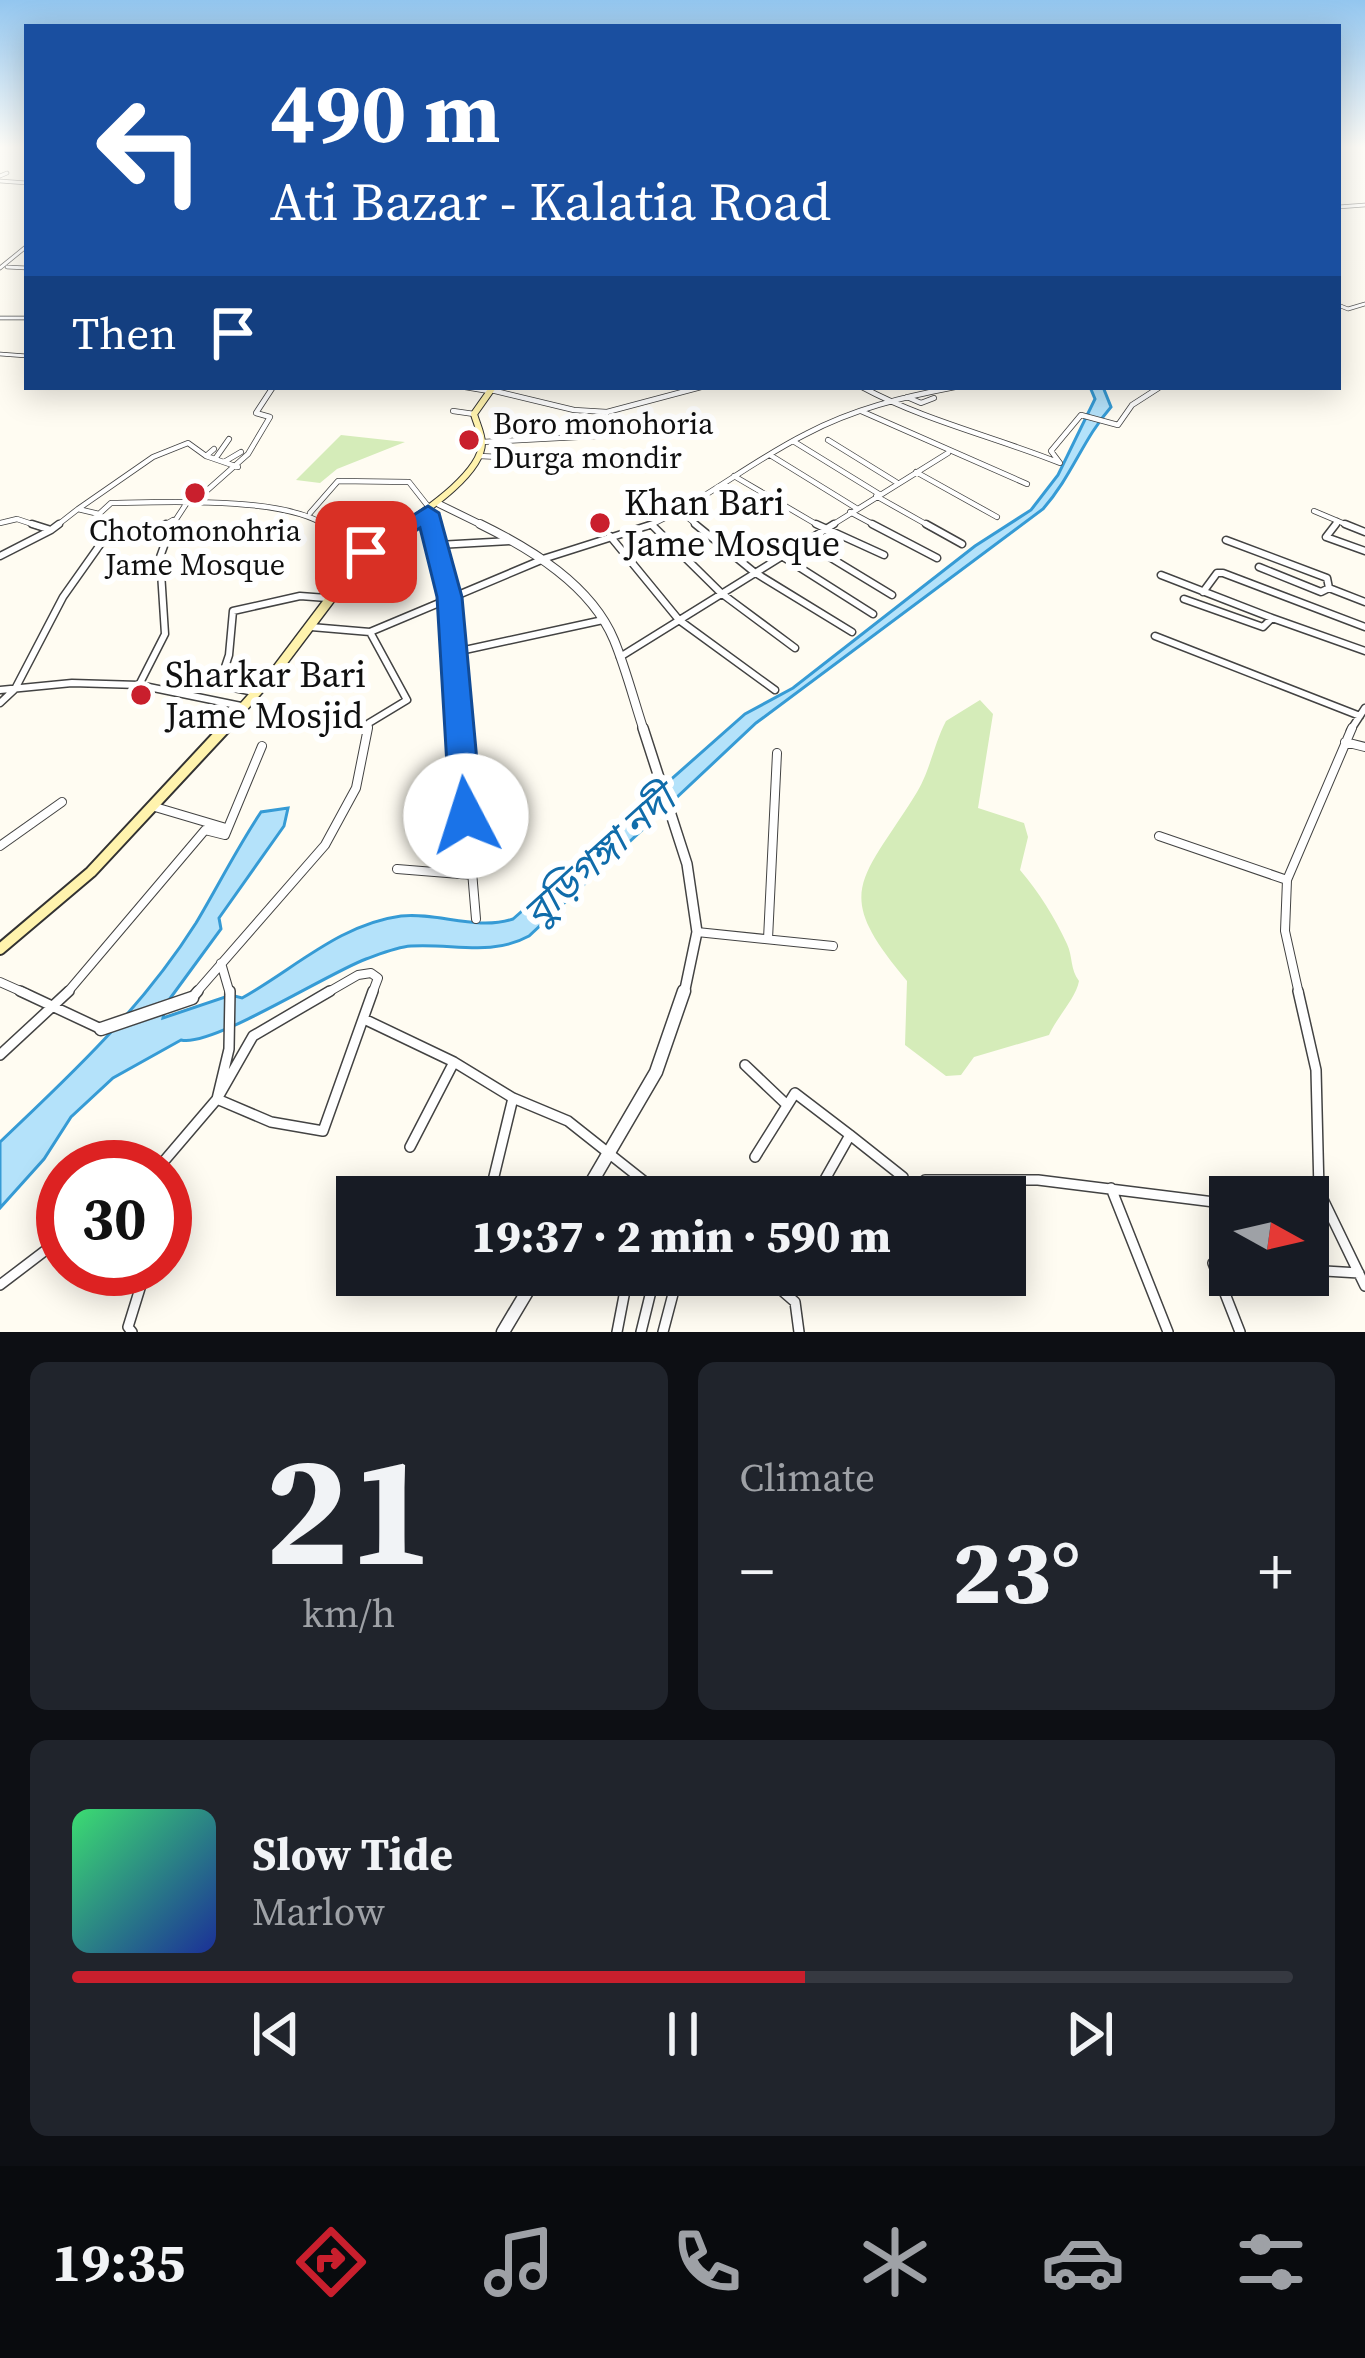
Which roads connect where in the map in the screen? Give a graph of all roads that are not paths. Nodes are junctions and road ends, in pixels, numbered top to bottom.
1 (271, 390) edge
2 (490, 390) edge
3 (496, 390) edge
4 (690, 390) edge
5 (866, 390) edge
6 (941, 390) edge
7 (1155, 390) edge
8 (907, 397) junction
9 (934, 398) dead end
10 (883, 401) junction
11 (453, 411) dead end
12 (861, 411) junction
13 (607, 412) junction
14 (474, 414) junction
15 (229, 439) dead end
16 (828, 440) dead end
17 (793, 441) junction
18 (482, 442) junction
19 (214, 448) dead end
20 (241, 452) dead end
21 (948, 453) junction
22 (770, 455) junction
23 (206, 456) junction
24 (479, 456) junction
25 (500, 457) dead end
26 (215, 459) junction
27 (224, 462) junction
28 (238, 467) junction
29 (916, 472) junction
30 (207, 475) dead end
31 (734, 476) junction
32 (224, 478) junction
33 (897, 483) junction
34 (1027, 484) dead end
35 (878, 495) junction
36 (191, 501) junction
37 (78, 509) junction
38 (433, 509) junction
39 (853, 510) junction
40 (681, 512) junction
41 (1314, 512) dead end
42 (310, 513) junction
43 (998, 517) dead end
44 (173, 520) junction
45 (1338, 521) junction
46 (0, 523) edge
47 (652, 525) junction
48 (823, 528) junction
49 (51, 530) junction
50 (1365, 532) edge
51 (610, 536) junction
52 (515, 540) junction
53 (1226, 540) dead end
54 (437, 541) junction
55 (803, 541) junction
56 (962, 544) dead end
57 (1365, 551) edge
58 (365, 553) junction
59 (780, 555) junction
60 (884, 555) dead end
61 (0, 556) edge
62 (546, 558) junction
63 (937, 558) dead end
64 (1258, 567) dead end
65 (754, 572) junction
66 (1161, 574) dead end
67 (1281, 576) junction
68 (1329, 588) junction
69 (1272, 590) junction
70 (1203, 592) junction
71 (721, 593) junction
72 (892, 595) dead end
73 (449, 597) junction
74 (327, 598) junction
75 (1184, 599) dead end
76 (1365, 602) edge
77 (874, 614) dead end
78 (1272, 618) junction
79 (603, 620) junction
80 (679, 620) junction
81 (308, 626) junction
82 (1365, 627) edge
83 (370, 632) junction
84 (852, 632) dead end
85 (1155, 636) dead end
86 (795, 648) dead end
87 (1365, 651) edge
88 (451, 653) junction
89 (620, 658) junction
90 (140, 685) junction
91 (15, 689) junction
92 (775, 690) dead end
93 (0, 691) edge
94 (254, 692) junction
95 (0, 703) edge
96 (241, 706) junction
97 (1363, 712) edge
98 (1344, 741) junction
99 (262, 746) dead end
100 (1365, 747) edge
101 (777, 752) dead end
102 (62, 802) dead end
103 (155, 807) junction
104 (228, 828) junction
105 (1159, 836) dead end
106 (0, 846) edge
107 (397, 868) dead end
108 (472, 875) junction
109 (1287, 880) junction
110 (476, 919) dead end
111 (697, 932) junction
112 (768, 939) junction
113 (833, 946) dead end
114 (0, 949) edge
115 (221, 963) junction
116 (0, 982) edge
117 (192, 998) joint
118 (57, 1005) junction
119 (364, 1019) junction
120 (101, 1029) joint
121 (0, 1055) edge
122 (454, 1062) junction
123 (745, 1065) dead end
124 (513, 1098) junction
125 (217, 1099) junction
126 (788, 1105) junction
127 (850, 1136) junction
128 (182, 1140) edge
129 (410, 1147) dead end
130 (609, 1153) junction
131 (754, 1157) dead end
132 (494, 1176) edge
133 (595, 1176) edge
134 (633, 1176) edge
135 (827, 1176) edge
136 (901, 1176) edge
137 (1026, 1180) edge
138 (1111, 1188) junction
139 (1209, 1201) edge
140 (1331, 1219) joint
141 (36, 1258) edge
142 (1329, 1271) edge
143 (1359, 1273) junction
144 (0, 1285) edge
145 (1365, 1286) edge
146 (138, 1296) edge
147 (524, 1296) edge
148 (624, 1296) edge
149 (650, 1296) edge
150 (673, 1296) edge
151 (788, 1296) edge
152 (1226, 1296) edge
153 (132, 1332) edge
154 (503, 1332) edge
155 (617, 1332) edge
156 (641, 1332) edge
157 (663, 1332) edge
158 (799, 1332) edge
159 (1168, 1332) edge
160 (1240, 1332) edge

1 - 28 street
2 - 14 main road
3 - 13 street
4 - 13 street
5 - 10 street
6 - 8 street
7 - 10 street
8 - 9 street
8 - 10 street
10 - 12 street
11 - 14 street
12 - 17 street
12 - 21 street
13 - 18 street
14 - 18 main road
15 - 26 street
16 - 33 street
17 - 22 street
17 - 35 street
18 - 24 main road
19 - 23 street
20 - 27 street
21 - 29 street
21 - 34 street
22 - 31 street
22 - 39 street
23 - 26 street
23 - 37 street
24 - 25 street
24 - 38 main road
26 - 27 street
27 - 28 street
28 - 32 street
29 - 33 street
29 - 43 street
30 - 32 street
31 - 40 street
31 - 48 street
32 - 36 street
33 - 35 street
35 - 39 street
35 - 56 street
36 - 37 street
36 - 42 street
36 - 44 street
37 - 49 street
38 - 42 street
38 - 52 street
38 - 54 street
38 - 58 main road
39 - 48 street
39 - 63 street
40 - 47 street
40 - 65 street
41 - 45 street
42 - 58 street
44 - 90 street
44 - 91 street
45 - 50 street
45 - 57 street
46 - 49 street
47 - 51 street
47 - 71 street
48 - 55 street
48 - 60 street
49 - 61 street
51 - 62 street
51 - 80 street
52 - 54 street
52 - 62 street
53 - 68 street
54 - 73 street
55 - 59 street
55 - 72 street
58 - 74 main road
59 - 65 street
59 - 77 street
62 - 73 street
62 - 79 street
64 - 67 street
65 - 71 street
65 - 84 street
66 - 70 street
67 - 68 street
67 - 69 street
68 - 76 street
69 - 70 street
69 - 82 street
70 - 78 street
71 - 80 street
71 - 86 street
73 - 83 street
73 - 88 street
74 - 81 main road
74 - 94 street
75 - 78 street
78 - 87 street
79 - 88 street
79 - 89 street
80 - 89 street
80 - 92 street
81 - 83 street
81 - 94 main road
83 - 115 street
85 - 97 street
88 - 108 street
89 - 111 street
90 - 91 street
90 - 96 street
91 - 93 street
91 - 95 street
94 - 96 main road
96 - 103 main road
97 - 98 street
98 - 100 street
98 - 109 street
99 - 104 street
101 - 112 street
102 - 106 street
103 - 104 street
103 - 114 main road
104 - 118 street
105 - 109 street
107 - 108 street
108 - 110 street
109 - 140 street
111 - 112 street
111 - 130 street
112 - 113 street
115 - 117 street
115 - 125 street
116 - 118 street
117 - 120 street
118 - 120 street
118 - 121 street
119 - 122 street
119 - 125 street
119 - 125 street
122 - 124 street
122 - 129 street
123 - 126 street
124 - 130 street
124 - 132 street
125 - 128 street
126 - 127 street
126 - 131 street
127 - 135 street
127 - 136 street
130 - 133 street
130 - 134 street
137 - 138 street
138 - 139 street
138 - 159 street
140 - 143 street
141 - 144 street
142 - 143 street
143 - 145 street
146 - 153 street
147 - 154 street
148 - 155 street
149 - 156 street
150 - 157 street
151 - 158 street
152 - 160 street

